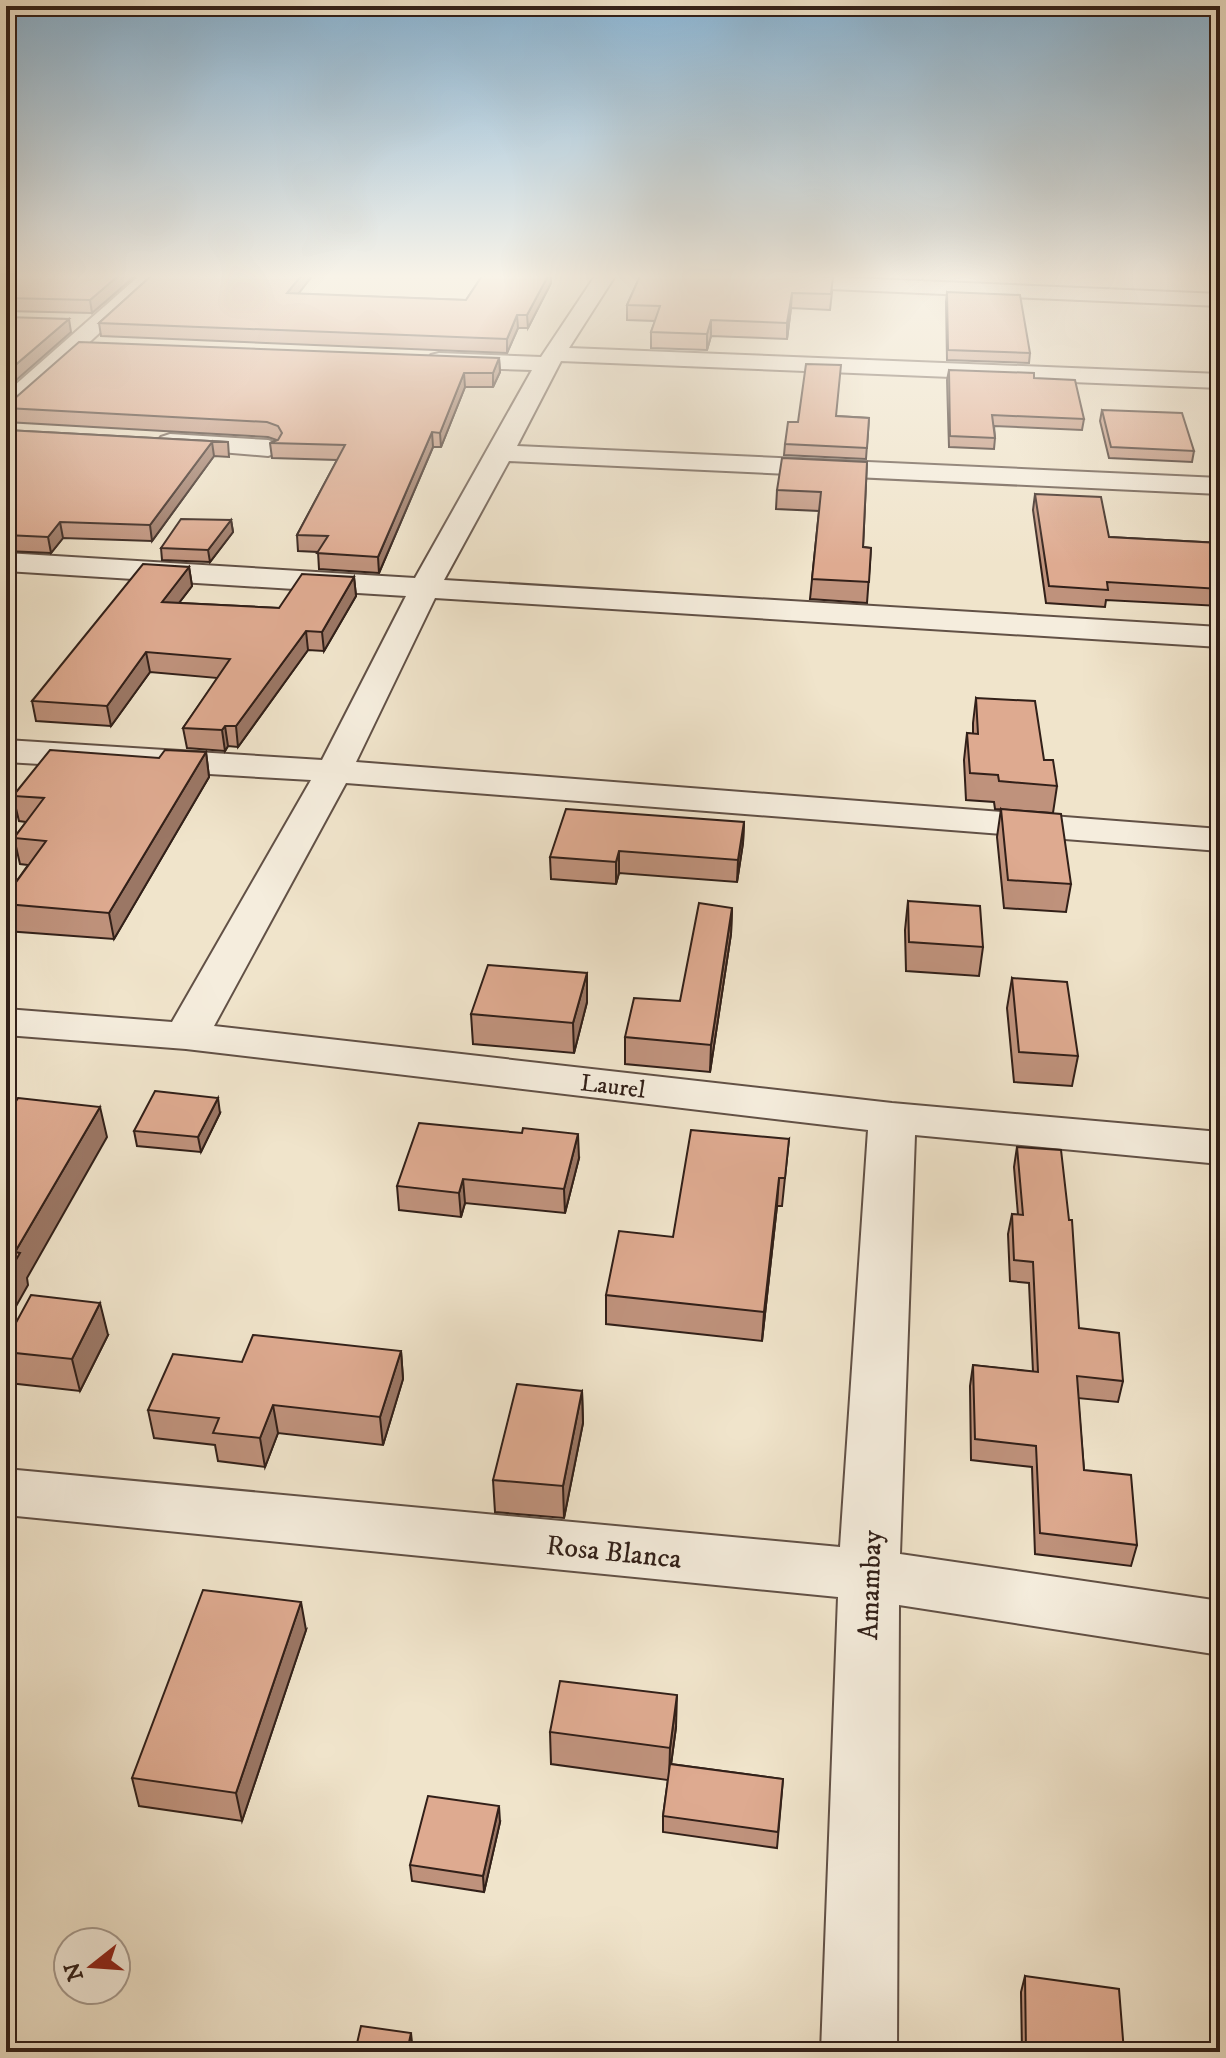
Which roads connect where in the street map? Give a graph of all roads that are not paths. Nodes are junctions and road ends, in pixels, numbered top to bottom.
1 (43, 372) edge
2 (544, 372) edge
3 (948, 372) edge
4 (1220, 381) edge
5 (6, 406) edge
6 (145, 441) edge
7 (268, 448) edge
8 (501, 453) junction
9 (1220, 486) edge
10 (6, 562) edge
11 (426, 586) junction
12 (1220, 637) edge
13 (6, 751) edge
14 (334, 771) junction
15 (1220, 840) edge
16 (6, 1022) edge
17 (186, 1036) junction
18 (892, 1118) junction
19 (1220, 1148) edge
20 (6, 1492) edge
21 (869, 1575) junction
22 (1220, 1628) edge
23 (859, 2052) edge

1 - 5 street
2 - 8 street
3 - 4 street
6 - 7 street
8 - 9 street
8 - 11 street
10 - 11 street
11 - 12 street
11 - 14 street
13 - 14 street
14 - 15 street
14 - 17 street
16 - 17 street, Laurel
17 - 18 street, Laurel
18 - 19 street, Laurel
18 - 21 street, Amambay
20 - 21 street, Rosa Blanca
21 - 22 street, Rosa Blanca
21 - 23 street, Amambay

